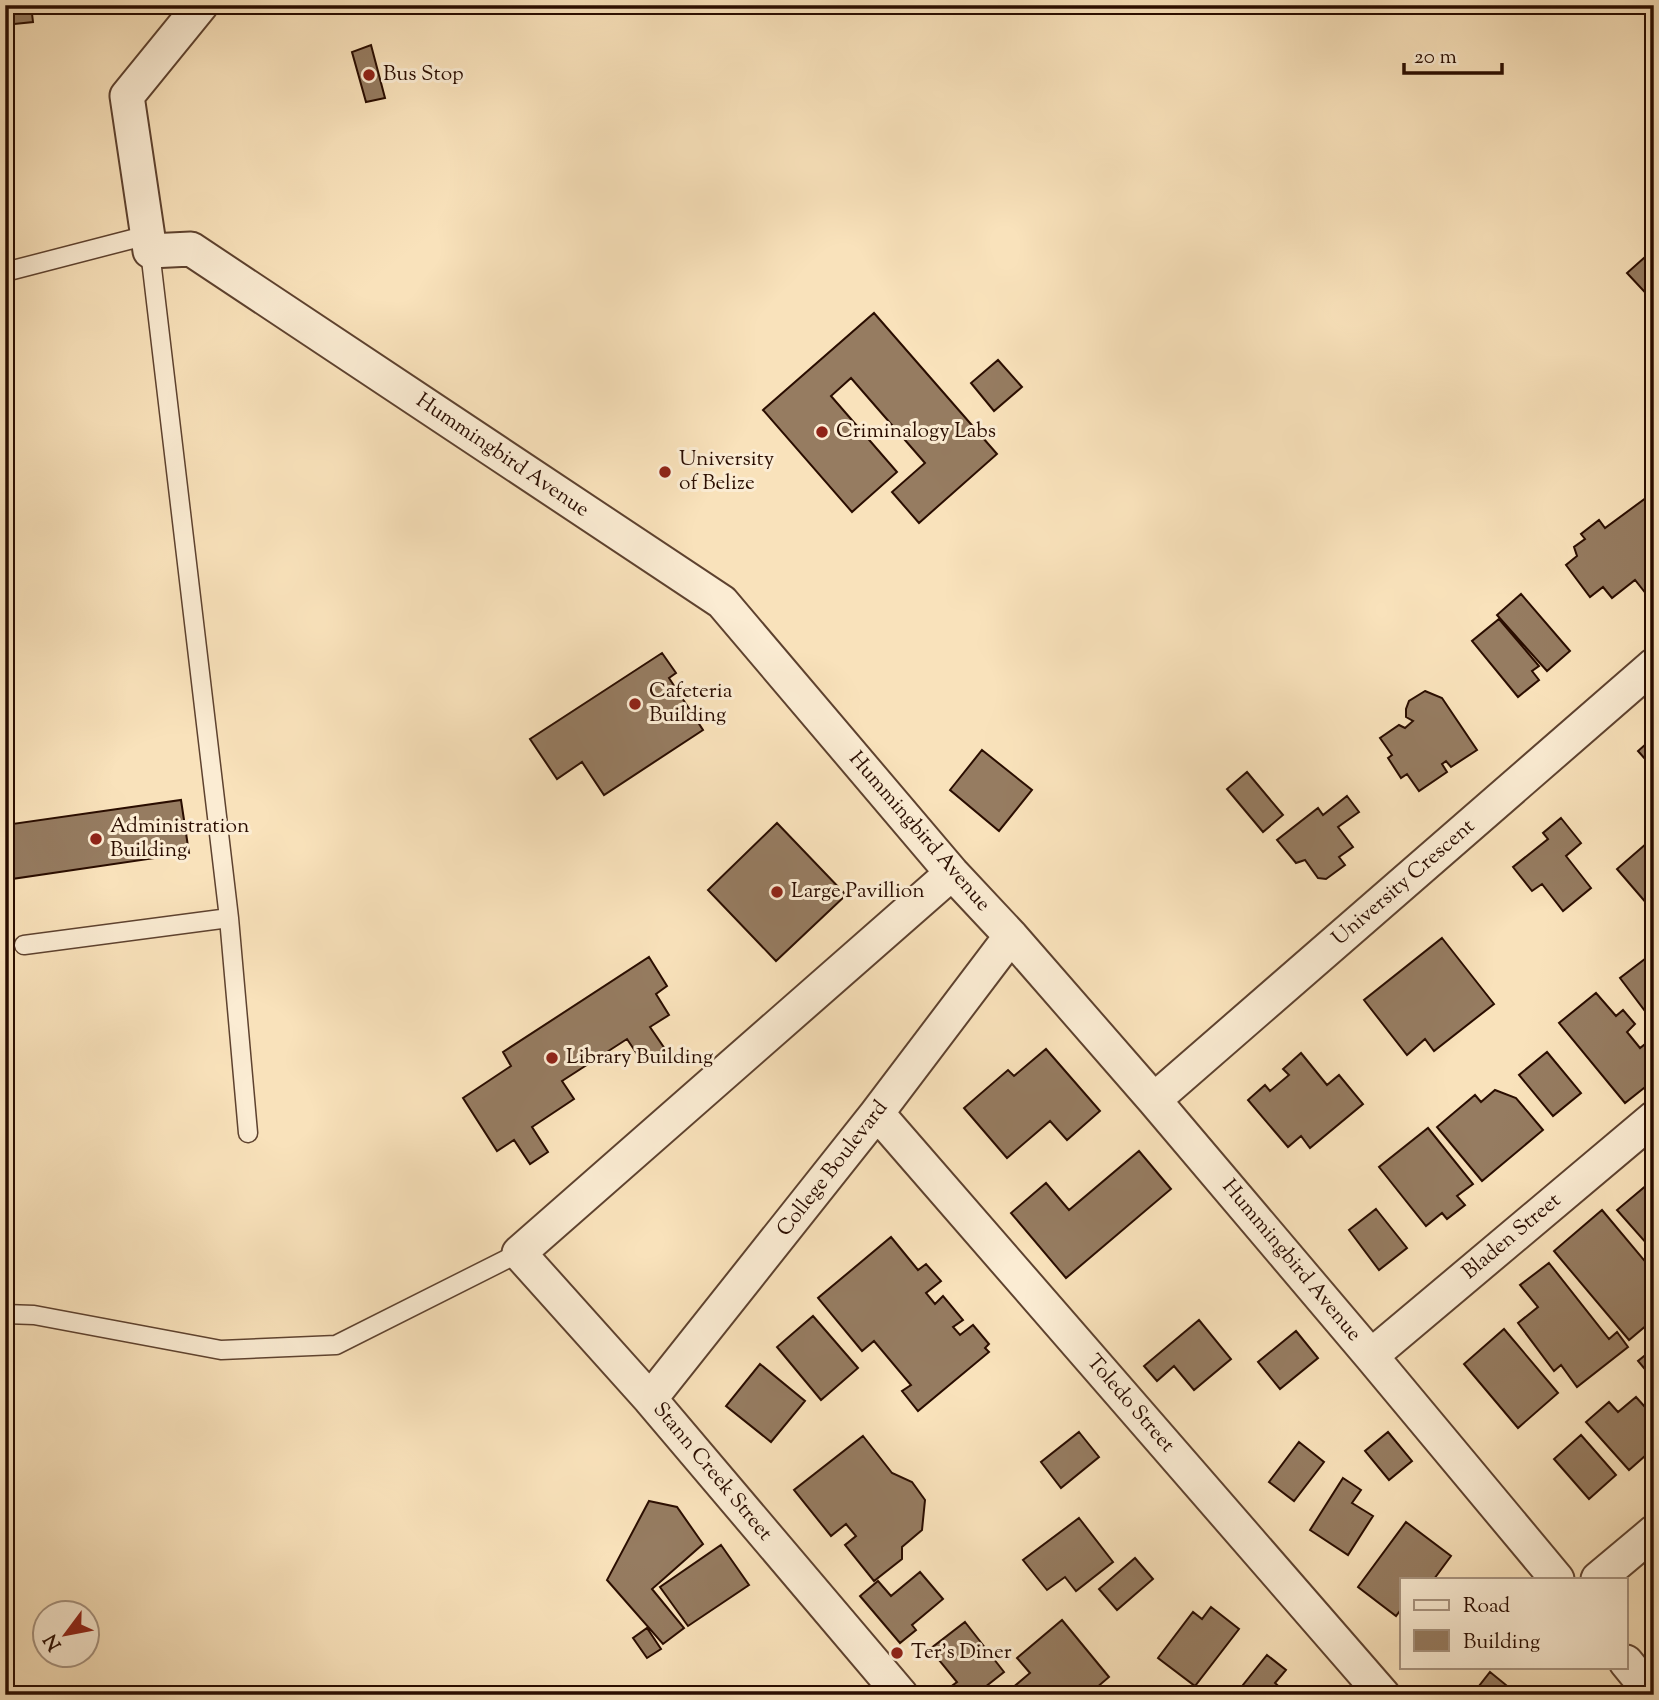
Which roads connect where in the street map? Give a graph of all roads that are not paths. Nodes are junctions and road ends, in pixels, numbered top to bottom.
1 (201, 5) edge
2 (149, 243) junction
3 (5, 272) edge
4 (1654, 665) edge
5 (952, 873) junction
6 (229, 918) junction
7 (1011, 936) junction
8 (24, 945) dead end
9 (1153, 1100) junction
10 (877, 1113) junction
11 (1654, 1118) edge
12 (248, 1133) dead end
13 (519, 1253) junction
14 (5, 1314) edge
15 (1371, 1356) junction
16 (650, 1399) junction
17 (1654, 1532) edge
18 (1556, 1578) edge
19 (1599, 1578) edge
20 (1628, 1664) edge
21 (901, 1695) edge
22 (1383, 1695) edge
23 (1653, 1695) edge

1 - 2 street
2 - 3 lane
2 - 5 street, Hummingbird Avenue
2 - 6 lane
4 - 9 street, University Crescent
5 - 7 street, Hummingbird Avenue
5 - 13 street
6 - 8 lane
6 - 12 lane
7 - 9 street, Hummingbird Avenue
7 - 10 street, College Boulevard
9 - 15 street, Hummingbird Avenue
10 - 16 street, College Boulevard
10 - 22 street, Toledo Street
11 - 15 street, Bladen Street
13 - 14 lane
13 - 16 street, Stann Creek Street
15 - 18 street, Hummingbird Avenue
16 - 21 street, Stann Creek Street
17 - 19 street
20 - 23 street

